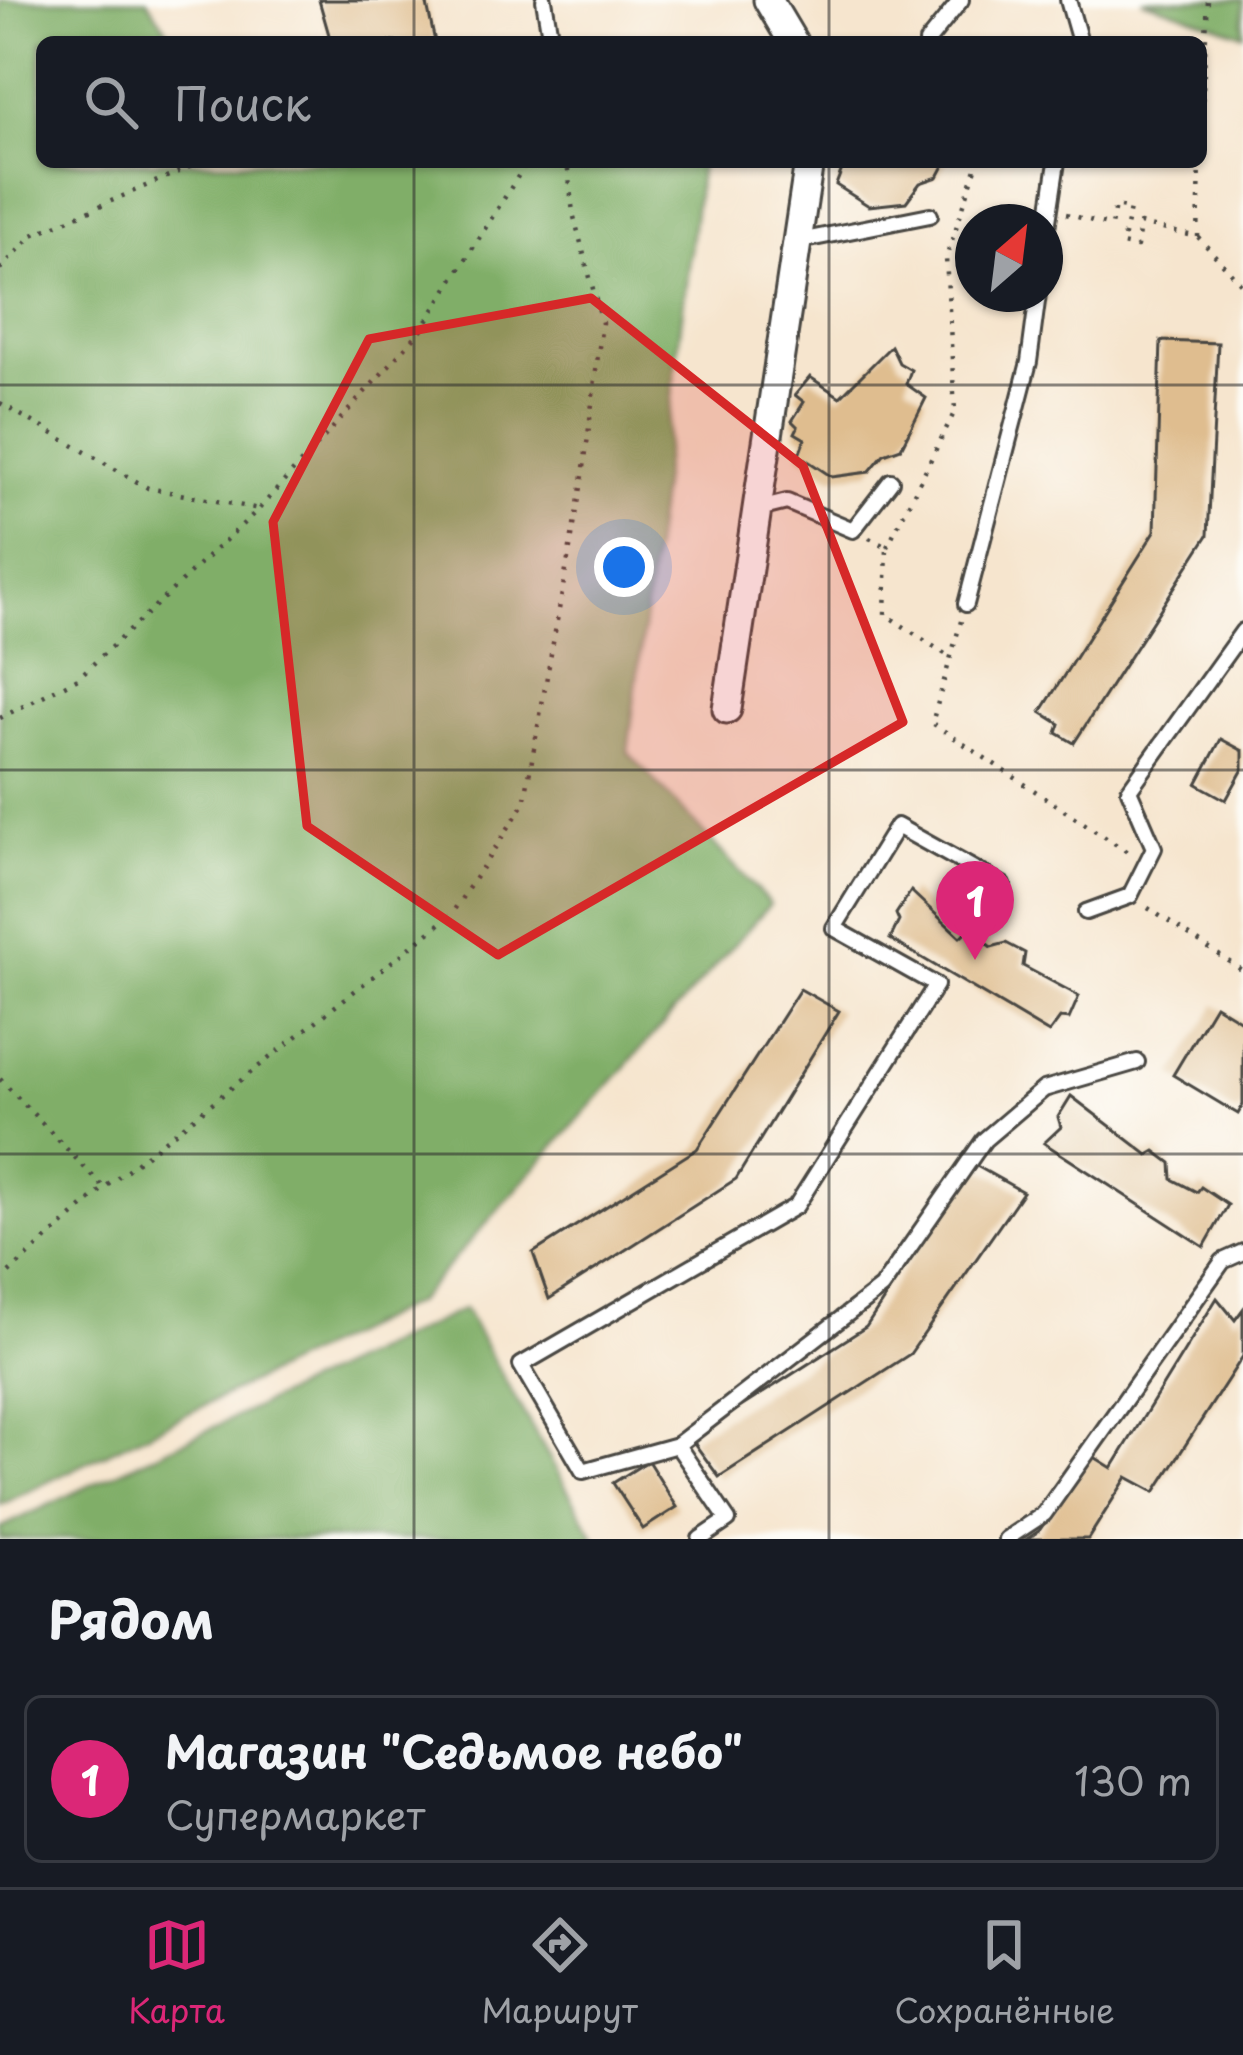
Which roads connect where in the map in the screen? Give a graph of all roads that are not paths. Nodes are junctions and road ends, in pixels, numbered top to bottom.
1 (544, 0) edge
2 (768, 0) edge
3 (961, 0) edge
4 (1068, 0) edge
5 (549, 36) edge
6 (789, 36) edge
7 (932, 36) edge
8 (1078, 36) edge
9 (808, 168) edge
10 (1057, 168) edge
11 (1050, 204) edge
12 (930, 215) dead end
13 (794, 242) junction
14 (1036, 312) edge
15 (891, 481) dead end
16 (759, 509) junction
17 (965, 604) road end
18 (1243, 631) edge
19 (727, 709) dead end
20 (1003, 885) dead end
21 (1086, 912) dead end
22 (1137, 1062) dead end
23 (1243, 1252) edge
24 (677, 1445) junction
25 (700, 1539) edge
26 (1006, 1539) edge

1 - 5 lane
2 - 6 street
3 - 7 lane
4 - 8 lane
9 - 13 street
10 - 11 lane
12 - 13 lane
13 - 16 street
14 - 17 lane
15 - 16 lane
16 - 19 street
18 - 21 lane
20 - 24 lane
22 - 24 lane
23 - 26 lane
24 - 25 lane

